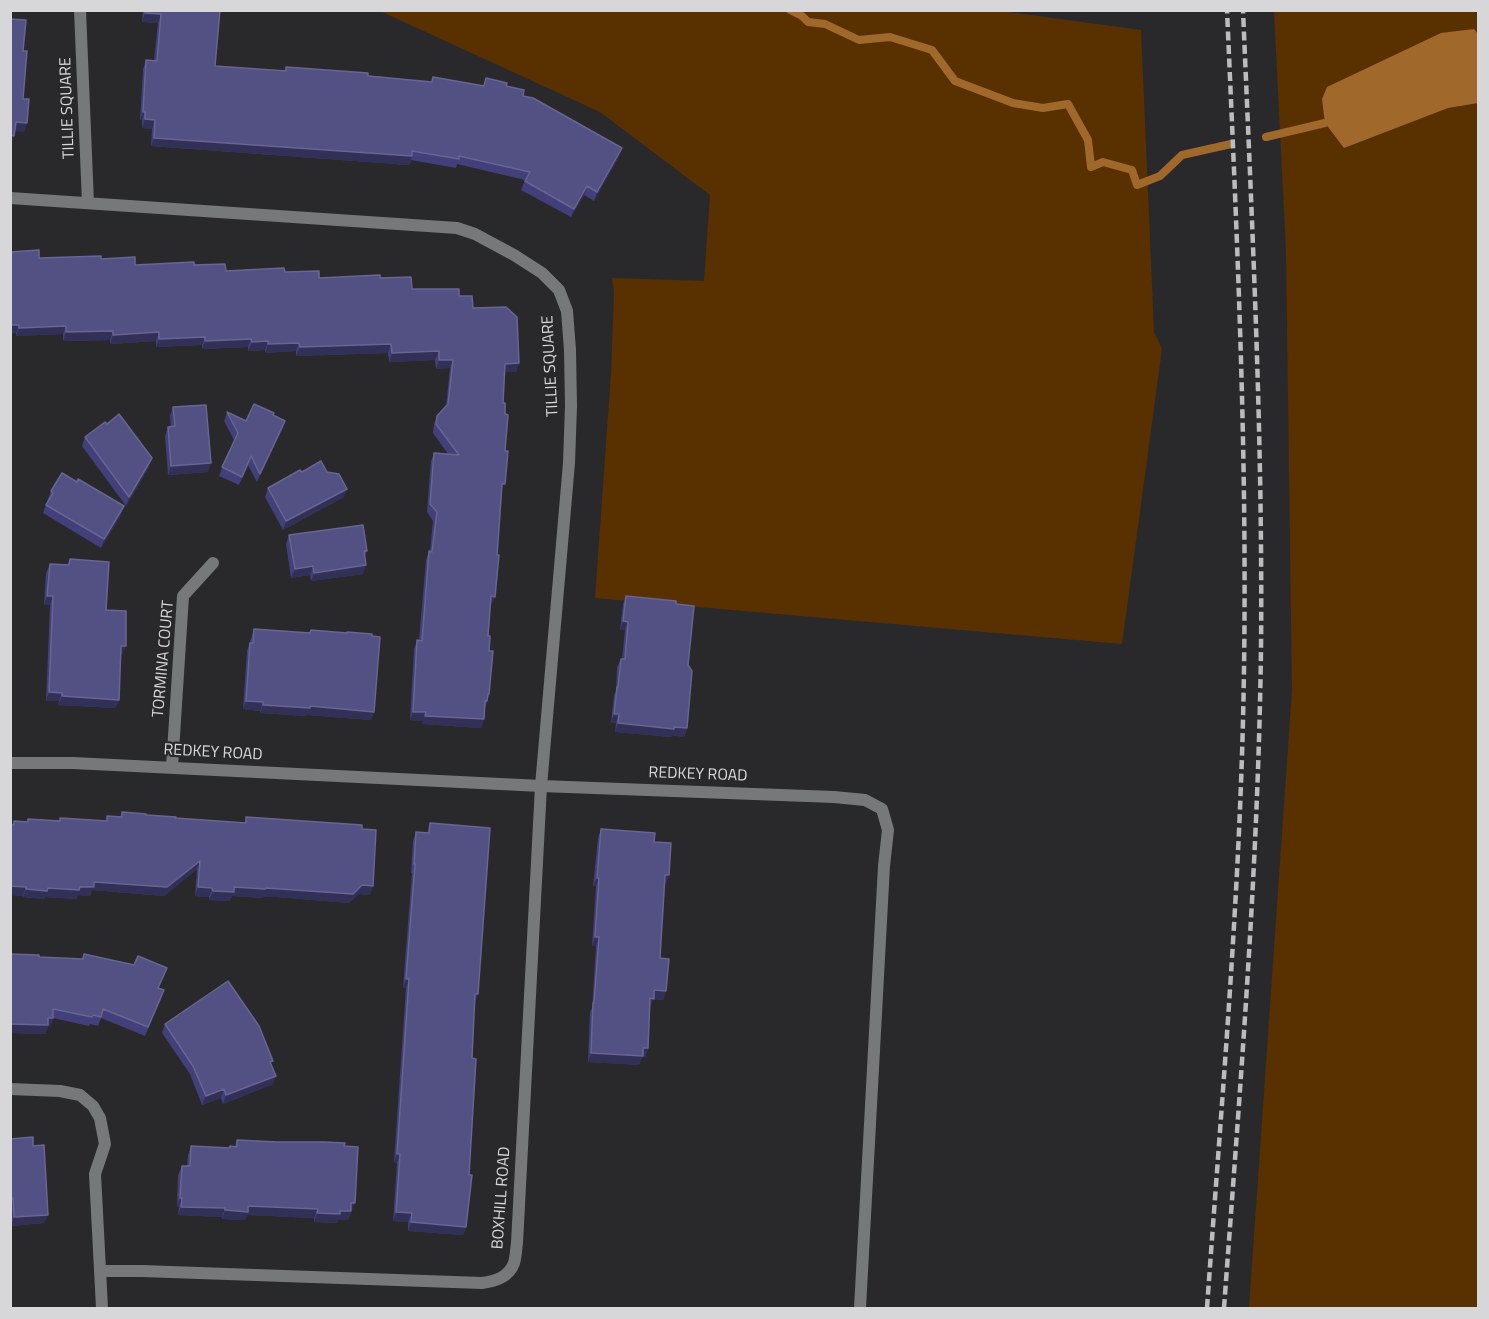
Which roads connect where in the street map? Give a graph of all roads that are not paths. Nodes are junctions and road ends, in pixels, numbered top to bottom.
1 (80, 10) edge
2 (10, 198) edge
3 (88, 203) junction
4 (213, 563) dead end
5 (10, 763) edge
6 (172, 767) junction
7 (541, 786) junction
8 (10, 1089) edge
9 (100, 1271) junction
10 (102, 1308) edge
11 (860, 1308) edge

1 - 3 street, TILLIE SQUARE
2 - 3 street, TILLIE SQUARE
3 - 7 street, TILLIE SQUARE
4 - 6 street, TORMINA COURT
5 - 6 street, REDKEY ROAD
6 - 7 street, REDKEY ROAD
7 - 9 street, BOXHILL ROAD
7 - 11 street, REDKEY ROAD
8 - 9 street
9 - 10 street

